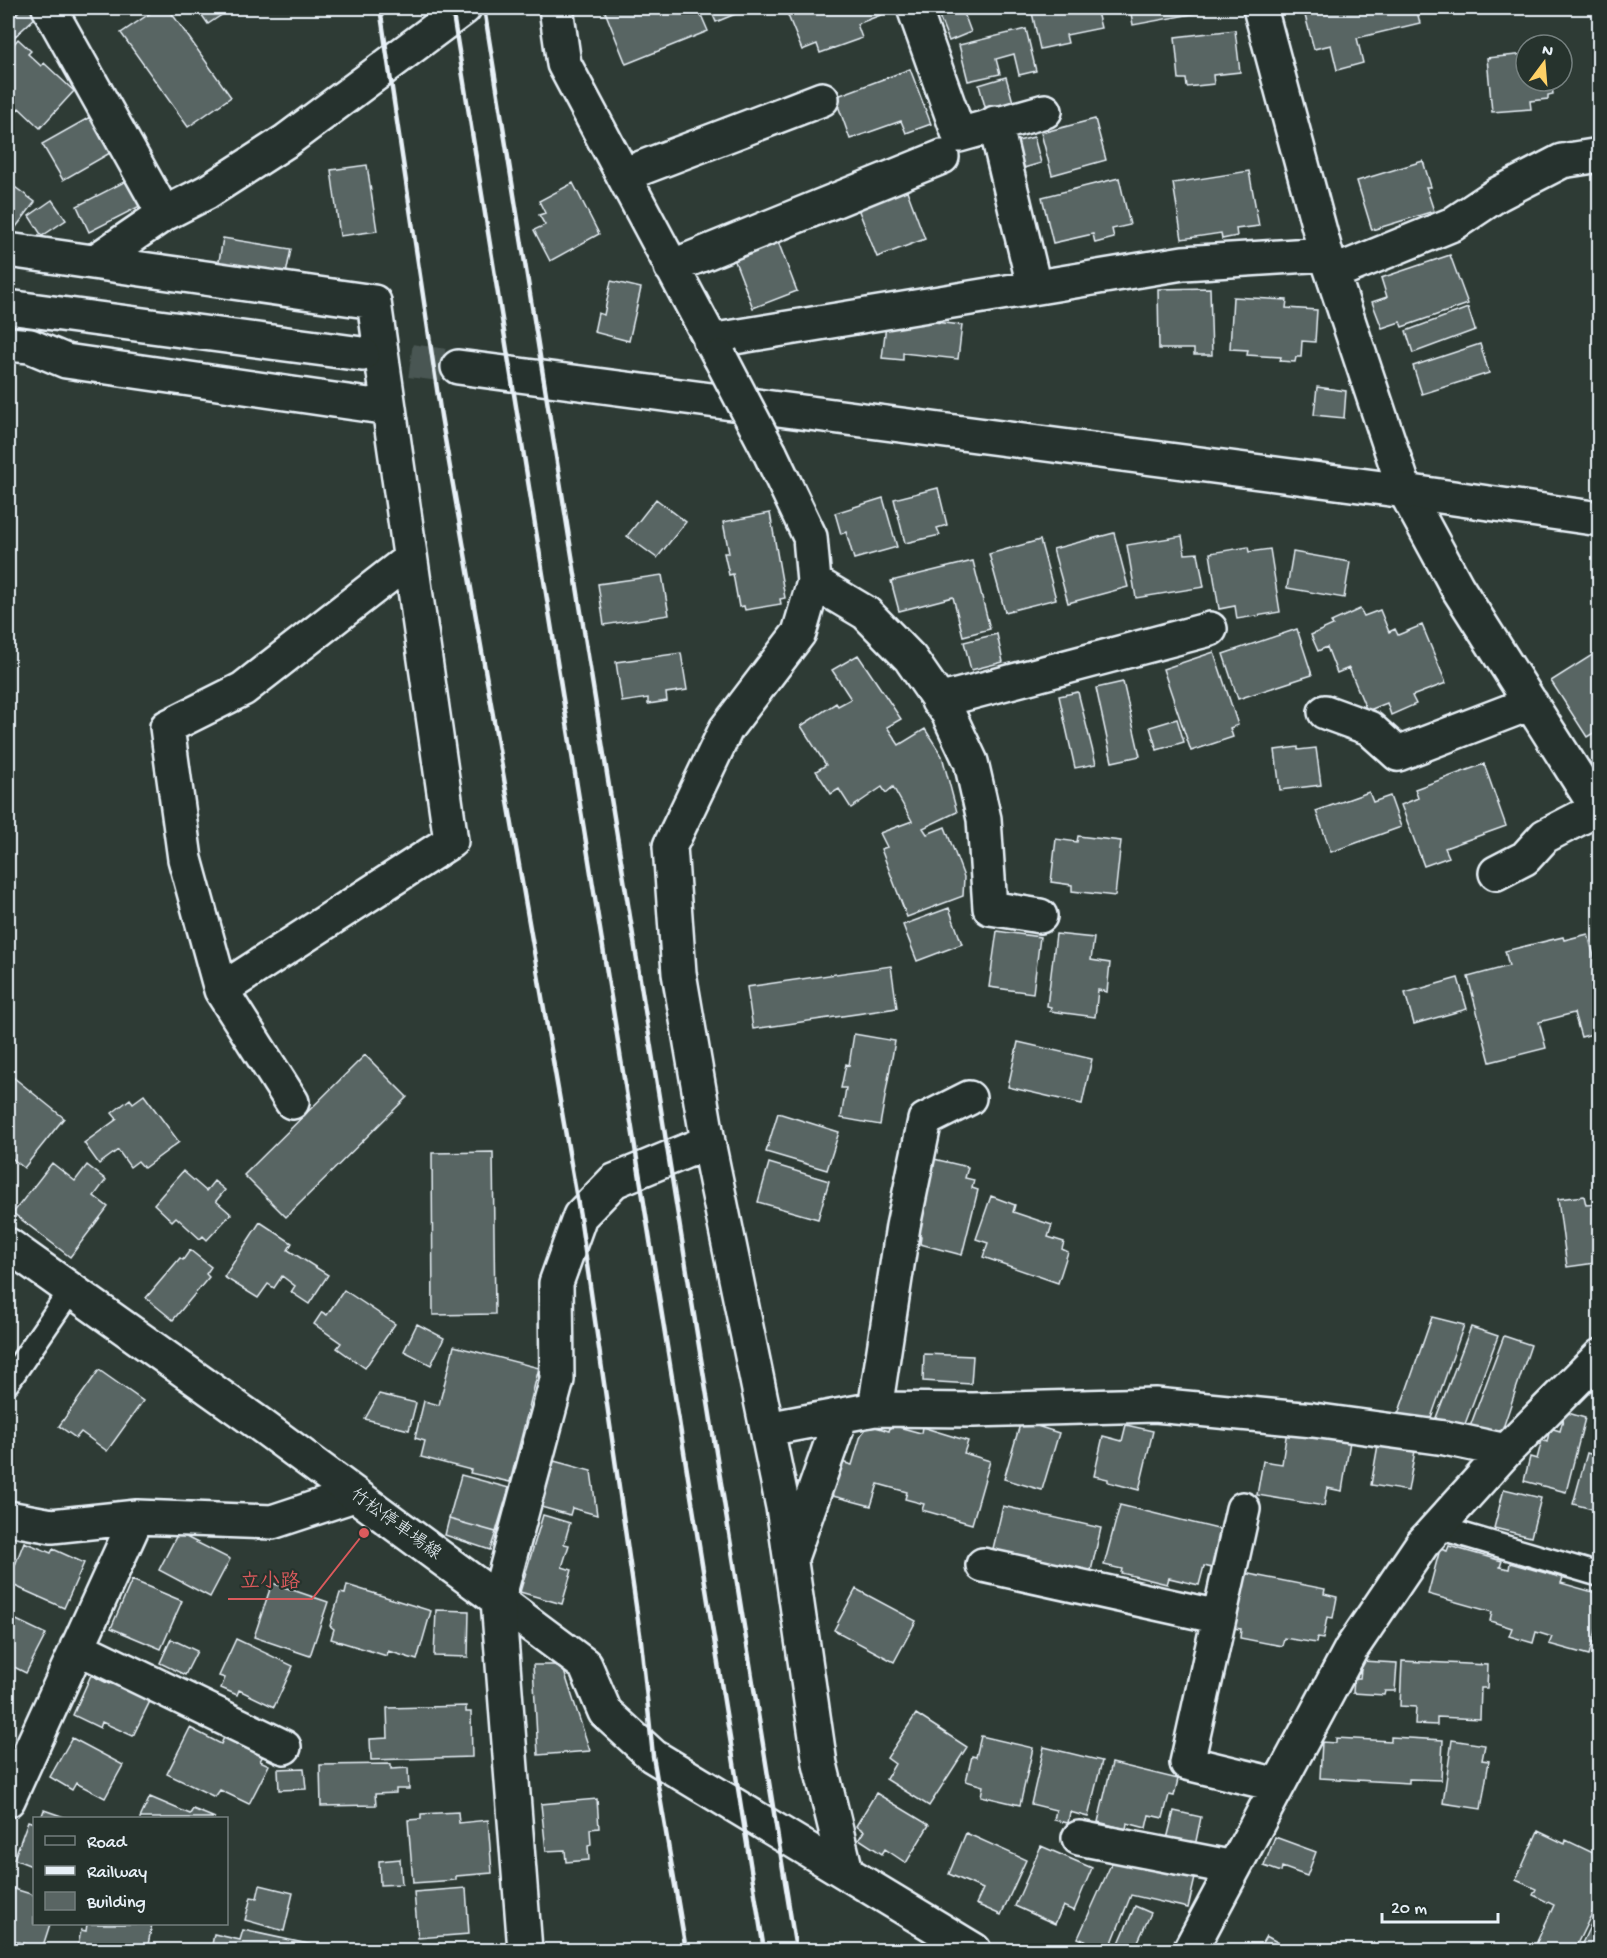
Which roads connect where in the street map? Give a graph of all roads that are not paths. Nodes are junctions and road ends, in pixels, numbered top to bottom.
1 (49, 8) edge
2 (464, 8) edge
3 (556, 8) edge
4 (914, 8) edge
5 (1260, 8) edge
6 (822, 99) dead end
7 (1045, 111) dead end
8 (995, 123) junction
9 (1599, 155) edge
10 (942, 157) dead end
11 (623, 175) junction
12 (164, 214) junction
13 (8, 250) edge
14 (94, 262) junction
15 (1329, 264) junction
16 (671, 267) junction
17 (1034, 286) junction
18 (8, 307) edge
19 (8, 344) edge
20 (715, 349) junction
21 (362, 354) tunnel mouth
22 (458, 367) tunnel mouth
23 (389, 408) junction
24 (1405, 491) junction
25 (1599, 519) edge
26 (410, 559) junction
27 (814, 582) junction
28 (1210, 629) dead end
29 (938, 701) junction
30 (1531, 703) junction
31 (1325, 712) dead end
32 (1598, 811) edge
33 (1496, 873) dead end
34 (1040, 916) dead end
35 (221, 990) junction
36 (969, 1098) dead end
37 (292, 1102) dead end
38 (708, 1142) junction
39 (8, 1245) edge
40 (71, 1290) junction
41 (1599, 1356) edge
42 (8, 1382) edge
43 (875, 1409) junction
44 (841, 1416) junction
45 (767, 1429) junction
46 (1506, 1451) junction
47 (354, 1495) junction
48 (1243, 1509) dead end
49 (137, 1517) junction
50 (8, 1518) edge
51 (1437, 1527) junction
52 (790, 1559) junction
53 (983, 1565) dead end
54 (1599, 1575) edge
55 (498, 1600) junction
56 (1219, 1617) junction
57 (77, 1647) junction
58 (285, 1747) dead end
59 (1278, 1785) junction
60 (8, 1800) edge
61 (1079, 1838) dead end
62 (1234, 1868) junction
63 (846, 1871) junction
64 (525, 1950) edge
65 (974, 1950) edge
66 (1190, 1950) edge

1 - 12 street
2 - 12 street
3 - 11 street
4 - 8 street
5 - 15 street
6 - 11 street
7 - 8 street
8 - 17 street
9 - 15 street
10 - 16 street
11 - 16 street
12 - 14 street
13 - 14 street
14 - 23 street
15 - 17 street
15 - 24 street
16 - 20 street
17 - 20 street
18 - 21 street
19 - 23 street
20 - 27 street, bridge
22 - 24 street
23 - 26 street
24 - 25 street
24 - 30 street
26 - 35 street
26 - 35 street
27 - 29 street
27 - 38 street
28 - 29 street
29 - 34 street
30 - 31 street
30 - 32 street
32 - 33 street
35 - 37 street
36 - 43 street
38 - 45 street
38 - 55 street
39 - 40 street, 竹松停車場線
40 - 42 lane
40 - 47 street, 竹松停車場線
41 - 46 street
43 - 44 street
43 - 46 street
44 - 45 street
44 - 52 street
45 - 52 street
46 - 51 street
47 - 49 street
47 - 55 street, 竹松停車場線
48 - 56 street
49 - 50 street
49 - 57 street
51 - 54 lane
51 - 59 street
52 - 63 street
53 - 56 street
55 - 63 street, 竹松停車場線
55 - 64 street
56 - 59 street
57 - 58 street
57 - 60 street
59 - 62 street
61 - 62 street
62 - 66 street
63 - 65 street, 竹松停車場線

